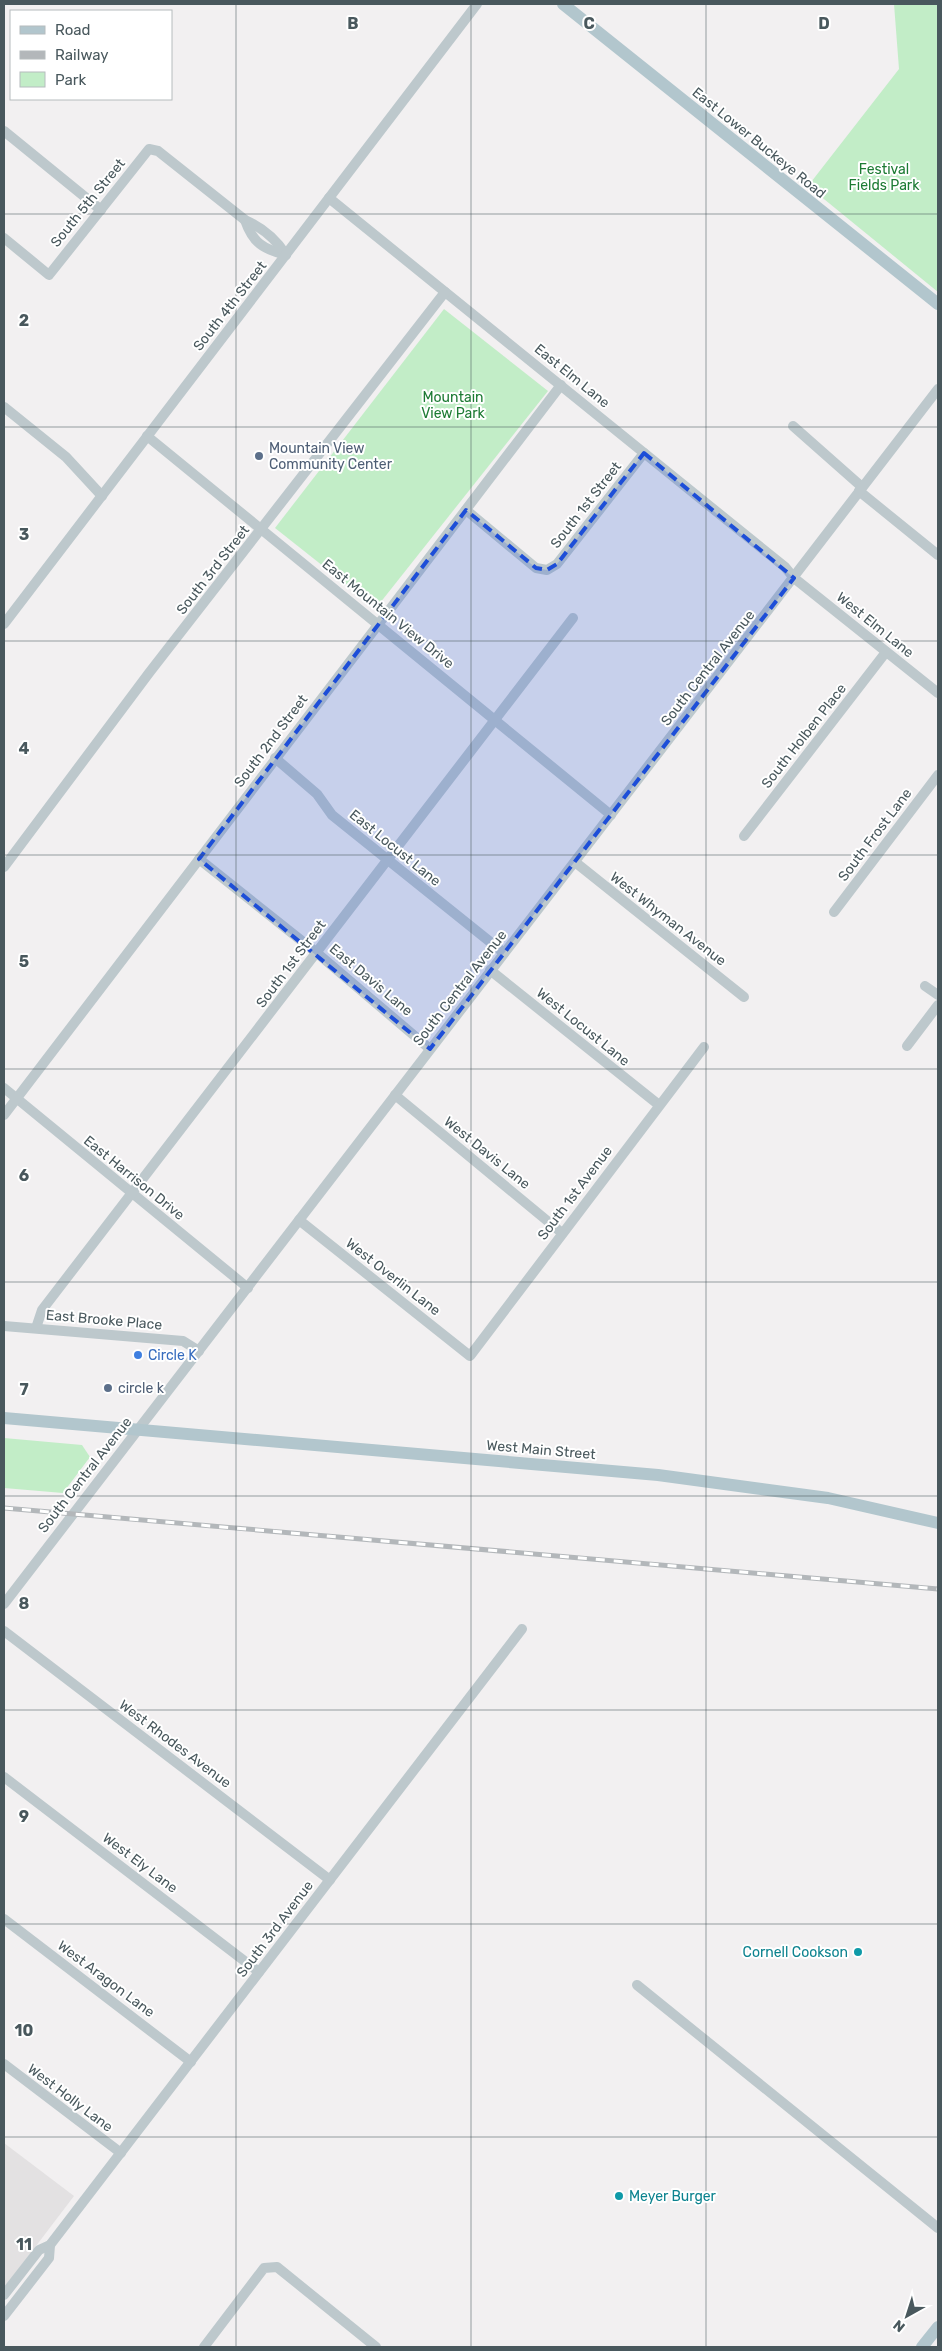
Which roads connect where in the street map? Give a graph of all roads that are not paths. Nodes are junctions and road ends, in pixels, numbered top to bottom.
1 (477, 4) edge
2 (563, 4) edge
3 (4, 130) edge
4 (329, 198) junction
5 (101, 210) junction
6 (4, 238) edge
7 (286, 256) junction
8 (445, 292) junction
9 (938, 304) edge
10 (561, 385) junction
11 (938, 389) edge
12 (4, 407) edge
13 (792, 426) dead end
14 (147, 436) junction
15 (644, 453) junction
16 (861, 489) junction
17 (102, 496) junction
18 (466, 510) junction
19 (262, 529) junction
20 (938, 555) edge
21 (794, 578) junction
22 (573, 618) dead end
23 (378, 623) junction
24 (4, 624) edge
25 (886, 652) junction
26 (938, 693) edge
27 (494, 718) junction
28 (275, 758) junction
29 (938, 775) edge
30 (611, 815) junction
31 (744, 836) dead end
32 (199, 859) junction
33 (388, 860) junction
34 (575, 862) junction
35 (4, 867) edge
36 (834, 912) dead end
37 (317, 953) junction
38 (504, 953) junction
39 (490, 970) junction
40 (925, 986) dead end
41 (938, 995) edge
42 (744, 997) dead end
43 (938, 1005) edge
44 (907, 1046) dead end
45 (704, 1047) dead end
46 (430, 1049) junction
47 (4, 1088) edge
48 (395, 1095) junction
49 (16, 1099) junction
50 (658, 1105) junction
51 (4, 1115) edge
52 (132, 1194) junction
53 (299, 1220) junction
54 (562, 1232) junction
55 (248, 1288) junction
56 (4, 1326) edge
57 (36, 1328) junction
58 (199, 1351) junction
59 (470, 1356) joint
60 (4, 1418) edge
61 (138, 1430) junction
62 (938, 1523) edge
63 (4, 1604) edge
64 (522, 1629) dead end
65 (4, 1631) edge
66 (4, 1777) edge
67 (330, 1880) junction
68 (4, 1919) edge
69 (259, 1972) junction
70 (638, 1985) dead end
71 (191, 2062) junction
72 (4, 2064) edge
73 (121, 2153) junction
74 (938, 2228) edge
75 (50, 2245) junction
76 (4, 2295) edge
77 (4, 2316) edge
78 (938, 2327) edge
79 (204, 2347) edge
80 (376, 2347) edge
81 (922, 2347) edge

1 - 4 street, South 4th Street
2 - 9 main road, East Lower Buckeye Road
3 - 5 street
4 - 7 street, South 4th Street
4 - 8 street, East Elm Lane
5 - 6 street, South 5th Street
5 - 7 street, South 5th Street
7 - 14 street, South 4th Street
8 - 10 street, East Elm Lane
8 - 19 street, South 3rd Street
10 - 15 street, East Elm Lane
10 - 18 street, South 2nd Street
11 - 16 street, South Central Avenue
12 - 17 street
13 - 16 street
14 - 17 street, South 4th Street
14 - 19 street, East Mountain View Drive
15 - 18 street, South 1st Street
15 - 21 street, East Elm Lane
16 - 20 street
16 - 21 street, South Central Avenue
17 - 24 street, South 4th Street
18 - 23 street, South 2nd Street
19 - 23 street, East Mountain View Drive
19 - 35 street, South 3rd Street
21 - 25 street, West Elm Lane
21 - 30 street, South Central Avenue
22 - 27 street, South 1st Street
23 - 27 street, East Mountain View Drive
23 - 28 street, South 2nd Street
25 - 26 street, West Elm Lane
25 - 31 street, South Holben Place
27 - 30 street, East Mountain View Drive
27 - 33 street, South 1st Street
28 - 32 street, South 2nd Street
28 - 33 street, East Locust Lane
29 - 36 street, South Frost Lane
30 - 34 street, South Central Avenue
32 - 37 street, East Davis Lane
32 - 49 street, South 2nd Street
33 - 37 street, South 1st Street
33 - 38 street, East Locust Lane
34 - 38 street, South Central Avenue
34 - 42 street, West Whyman Avenue
37 - 46 street, East Davis Lane
37 - 52 street, South 1st Street
38 - 39 street, South Central Avenue
39 - 46 street, South Central Avenue
39 - 50 street, West Locust Lane
40 - 41 street
43 - 44 street
45 - 50 street, South 1st Avenue
46 - 48 street, South Central Avenue
47 - 49 street, East Harrison Drive
48 - 53 street, South Central Avenue
48 - 54 street, West Davis Lane
49 - 51 street, South 2nd Street
49 - 52 street, East Harrison Drive
50 - 54 street, South 1st Avenue
52 - 55 street, East Harrison Drive
52 - 57 street, South 1st Street
53 - 55 street, South Central Avenue
53 - 59 street, West Overlin Lane
54 - 59 street, South 1st Avenue
55 - 58 street, South Central Avenue
56 - 57 street, East Brooke Place
57 - 58 street, East Brooke Place
58 - 61 street, South Central Avenue
60 - 61 main road, West Main Street
61 - 62 main road, West Main Street
61 - 63 street, South Central Avenue
64 - 67 street, South 3rd Avenue
65 - 67 street, West Rhodes Avenue
66 - 69 street, West Ely Lane
67 - 69 street, South 3rd Avenue
68 - 71 street, West Aragon Lane
69 - 71 street, South 3rd Avenue
70 - 74 street
71 - 73 street, South 3rd Avenue
72 - 73 street, West Holly Lane
73 - 75 street, South 3rd Avenue
75 - 76 street, South 3rd Avenue
75 - 77 street, South 3rd Avenue
78 - 81 main road
79 - 80 street

